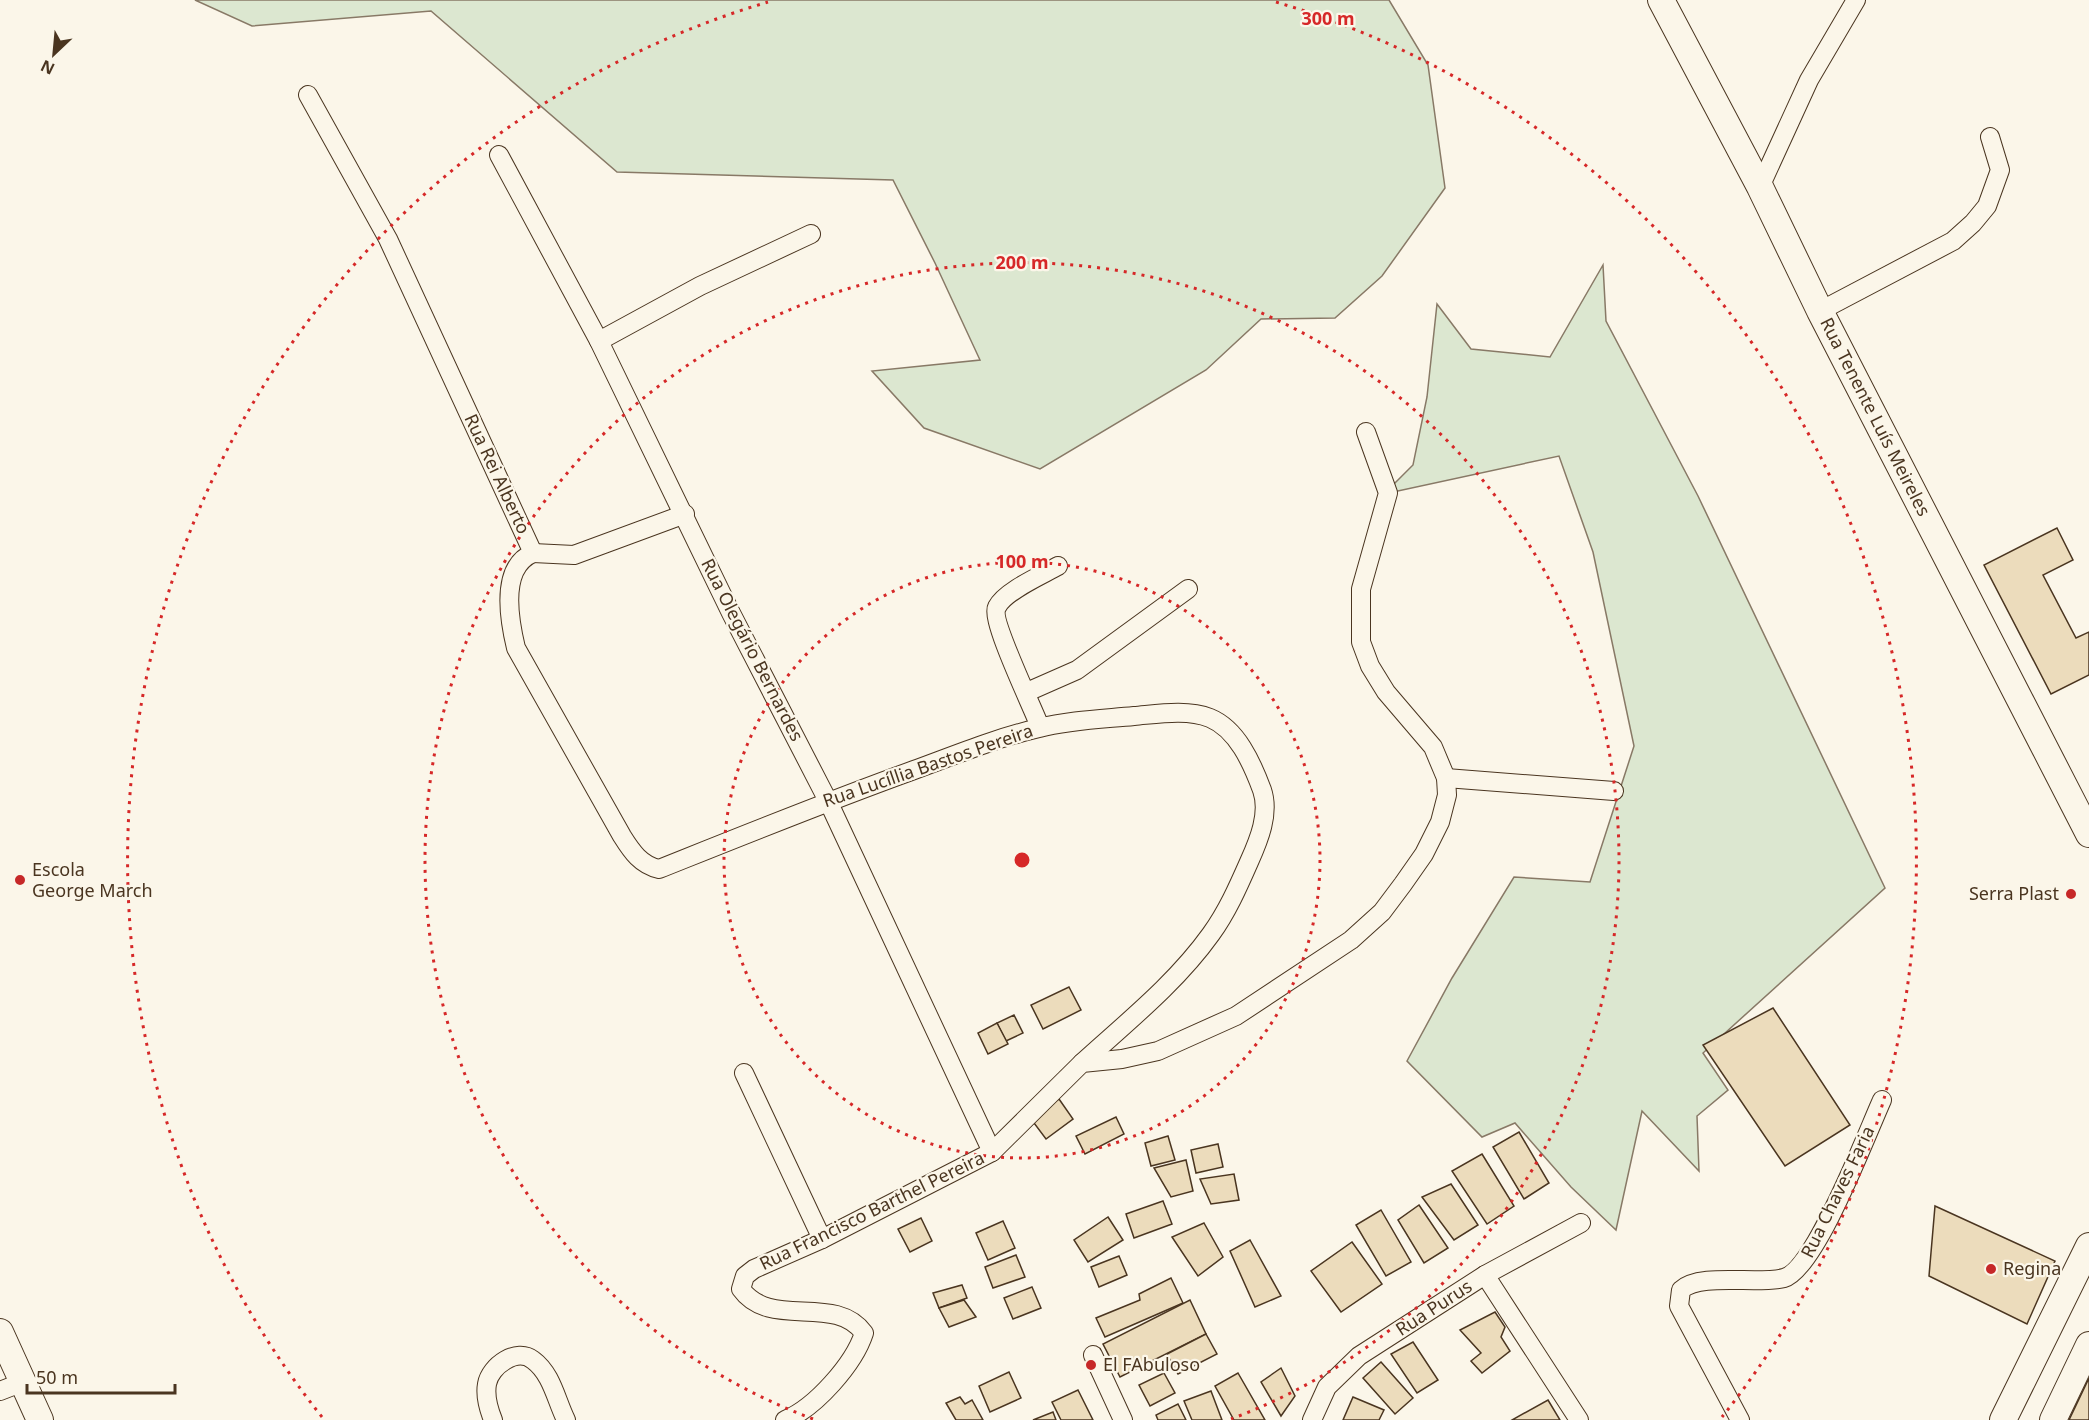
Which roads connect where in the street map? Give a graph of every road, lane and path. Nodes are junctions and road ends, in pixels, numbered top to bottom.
1 (1661, 0) edge
2 (1856, 0) edge
3 (308, 95) dead end
4 (1990, 137) dead end
5 (499, 155) dead end
6 (1760, 187) junction
7 (811, 234) dead end
8 (1820, 311) junction
9 (599, 341) junction
10 (1366, 432) dead end
11 (685, 514) junction
12 (534, 553) junction
13 (1058, 566) dead end
14 (1188, 588) dead end
15 (1027, 692) junction
16 (1040, 727) junction
17 (1446, 778) junction
18 (1614, 791) dead end
19 (828, 801) junction
20 (2089, 834) edge
21 (659, 869) joint
22 (1083, 1063) junction
23 (744, 1073) dead end
24 (1882, 1100) dead end
25 (992, 1152) junction
26 (1581, 1224) dead end
27 (822, 1239) junction
28 (2089, 1246) edge
29 (1485, 1275) junction
30 (0, 1332) edge
31 (2089, 1345) edge
32 (1093, 1355) dead end
33 (12, 1386) edge
34 (40, 1420) edge
35 (494, 1420) edge
36 (566, 1420) edge
37 (784, 1420) edge
38 (1123, 1420) edge
39 (1312, 1420) edge
40 (1579, 1420) edge
41 (1740, 1420) edge
42 (2003, 1420) edge
43 (2054, 1420) edge

1 - 6 main road, Rua Tenente Luís Meireles
2 - 6 street
3 - 12 street, Rua Rei Alberto
4 - 8 street
5 - 9 street, Rua Olegário Bernardes
6 - 8 main road, Rua Tenente Luís Meireles
7 - 9 street
8 - 20 main road, Rua Tenente Luís Meireles
9 - 11 street, Rua Olegário Bernardes
10 - 17 street
11 - 12 street
11 - 19 street, Rua Olegário Bernardes
12 - 21 street, Rua Rei Alberto
13 - 15 street
14 - 15 street
15 - 16 street
16 - 19 street, Rua Lucíllia Bastos Pereira
16 - 22 street, Rua Lucíllia Bastos Pereira
17 - 18 street
17 - 22 street
19 - 21 street, Rua Lucíllia Bastos Pereira
19 - 25 street, Rua Olegário Bernardes
22 - 25 street, Rua Francisco Barthel Pereira
23 - 27 street
24 - 41 street, Rua Chaves Faria
25 - 27 street, Rua Francisco Barthel Pereira
26 - 29 street, Rua Purus
27 - 37 street, Rua Francisco Barthel Pereira
28 - 42 main road
29 - 39 street, Rua Purus
29 - 40 street
30 - 33 main road
31 - 43 main road
32 - 38 street
33 - 34 main road
35 - 36 street

